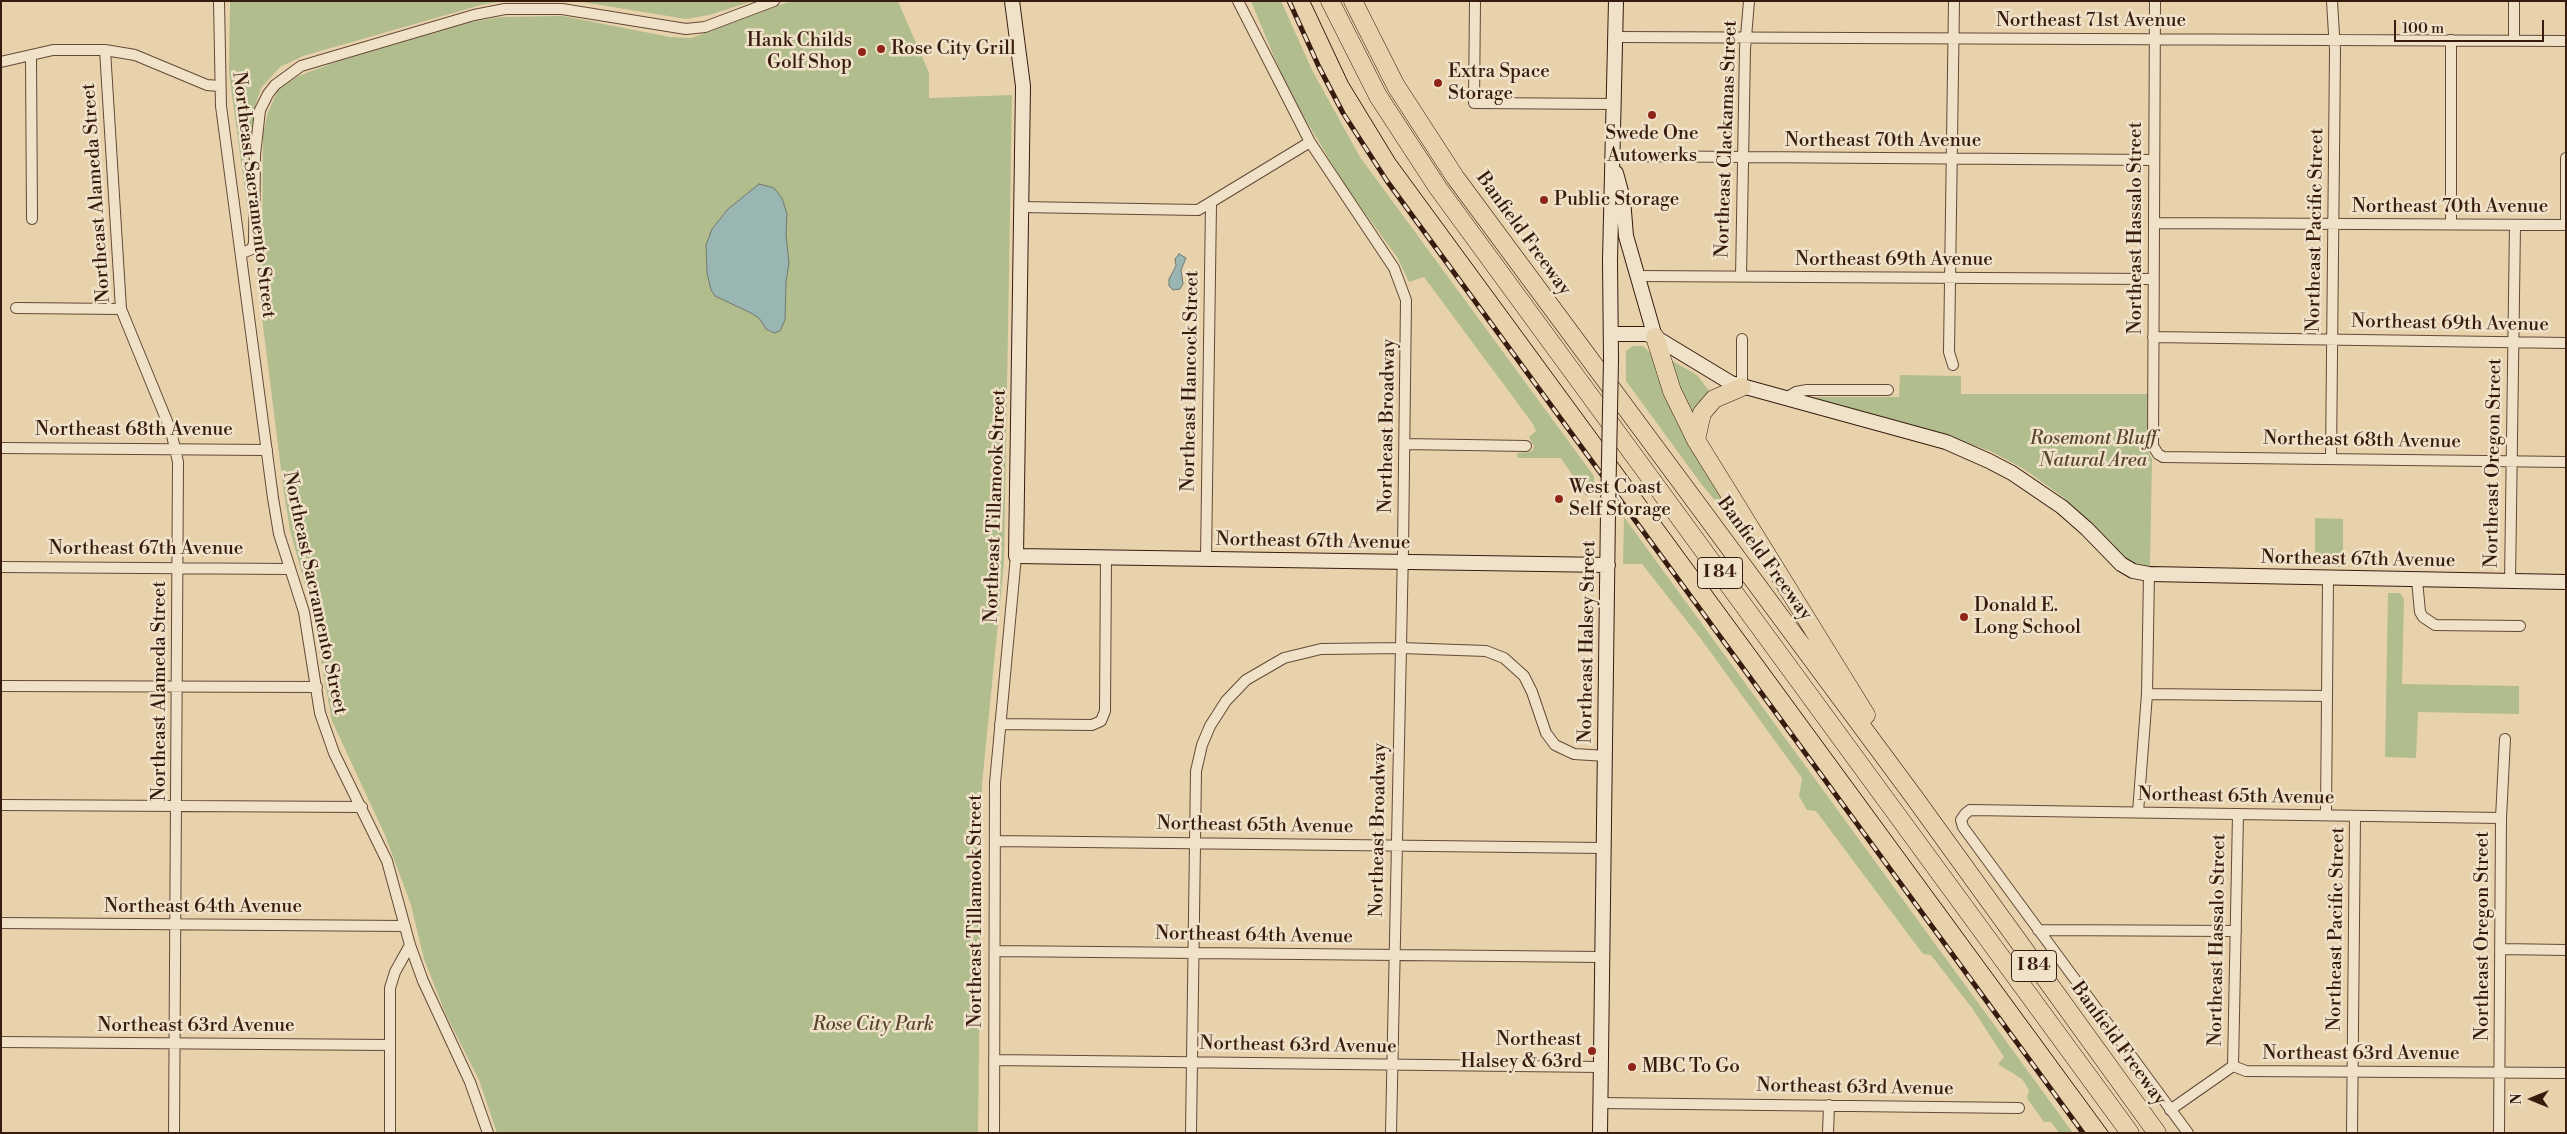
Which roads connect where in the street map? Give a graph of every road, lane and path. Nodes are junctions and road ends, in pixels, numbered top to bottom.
1 (219, 1) edge
2 (774, 1) edge
3 (1012, 1) edge
4 (1330, 1) edge
5 (1353, 1) edge
6 (1475, 1) edge
7 (1616, 1) edge
8 (1749, 1) edge
9 (1954, 1) edge
10 (2155, 1) edge
11 (2332, 1) edge
12 (2514, 1) edge
13 (1236, 2) edge
14 (1616, 37) junction
15 (1746, 38) junction
16 (1953, 38) junction
17 (2155, 39) junction
18 (2334, 39) junction
19 (2451, 40) junction
20 (2514, 40) junction
21 (2566, 40) edge
22 (105, 50) junction
23 (32, 55) junction
24 (1, 62) edge
25 (219, 86) junction
26 (1614, 104) junction
27 (1310, 142) junction
28 (1612, 156) junction
29 (1744, 158) junction
30 (2566, 158) edge
31 (1950, 159) junction
32 (2154, 160) junction
33 (1211, 204) junction
34 (1022, 208) junction
35 (32, 219) dead end
36 (2154, 223) junction
37 (2334, 224) junction
38 (2451, 224) junction
39 (2515, 225) junction
40 (2566, 225) edge
41 (242, 253) junction
42 (1636, 276) junction
43 (1741, 277) junction
44 (1950, 278) junction
45 (2153, 279) junction
46 (16, 308) dead end
47 (121, 308) junction
48 (1612, 334) junction
49 (1655, 337) junction
50 (2153, 337) junction
51 (1742, 339) dead end
52 (2332, 340) junction
53 (2514, 342) junction
54 (2566, 343) edge
55 (1953, 365) dead end
56 (1742, 387) junction
57 (1888, 390) dead end
58 (1786, 398) junction
59 (1696, 440) junction
60 (1405, 444) junction
61 (1526, 446) dead end
62 (1, 448) edge
63 (177, 449) junction
64 (267, 450) junction
65 (2158, 454) joint
66 (2331, 459) junction
67 (2510, 462) junction
68 (2566, 462) edge
69 (1016, 556) junction
70 (1106, 557) junction
71 (1206, 559) junction
72 (1403, 562) junction
73 (1608, 565) junction
74 (1, 567) edge
75 (178, 568) junction
76 (290, 569) junction
77 (2149, 574) junction
78 (2328, 579) junction
79 (2417, 580) junction
80 (2510, 582) junction
81 (2566, 582) edge
82 (2520, 626) dead end
83 (1401, 648) junction
84 (1, 686) edge
85 (177, 686) junction
86 (317, 688) junction
87 (2147, 694) junction
88 (2327, 696) junction
89 (1000, 724) junction
90 (2505, 739) dead end
91 (1606, 756) junction
92 (1914, 797) junction
93 (1, 805) edge
94 (176, 806) junction
95 (362, 807) junction
96 (2138, 812) junction
97 (2238, 814) junction
98 (2326, 816) junction
99 (2355, 816) junction
100 (2501, 818) junction
101 (995, 841) junction
102 (1194, 844) junction
103 (1396, 845) junction
104 (1604, 848) junction
105 (1, 923) edge
106 (176, 925) junction
107 (405, 926) junction
108 (2038, 930) junction
109 (2236, 931) junction
110 (410, 945) junction
111 (2500, 949) junction
112 (2566, 950) edge
113 (995, 951) junction
114 (1193, 953) junction
115 (1394, 955) junction
116 (1602, 957) junction
117 (1, 1042) edge
118 (175, 1043) junction
119 (390, 1045) junction
120 (994, 1060) junction
121 (1191, 1063) junction
122 (1392, 1065) junction
123 (2233, 1066) junction
124 (1601, 1067) junction
125 (2352, 1072) junction
126 (2500, 1072) junction
127 (2566, 1073) edge
128 (1600, 1103) junction
129 (1829, 1105) junction
130 (2019, 1108) dead end
131 (2170, 1110) junction
132 (174, 1133) edge
133 (390, 1133) edge
134 (488, 1133) edge
135 (994, 1133) edge
136 (1190, 1133) edge
137 (1391, 1133) edge
138 (1600, 1133) edge
139 (1828, 1133) edge
140 (2130, 1133) edge
141 (2157, 1133) edge
142 (2188, 1133) edge
143 (2352, 1133) edge
144 (2499, 1133) edge

1 - 25 street, Northeast Sacramento Street
2 - 41 street
3 - 34 street, Northeast Tillamook Street
4 - 140 highway, I 84
5 - 92 highway, Banfield Freeway / I 84
6 - 26 street
7 - 14 street, Northeast Halsey Street
8 - 15 street, Northeast Clackamas Street
9 - 16 street
10 - 17 street, Northeast Hassalo Street
11 - 18 street, Northeast Pacific Street
12 - 20 street
13 - 27 street, Northeast Broadway
14 - 15 street, Northeast 71st Avenue
14 - 26 street, Northeast Halsey Street
15 - 16 street, Northeast 71st Avenue
15 - 29 street, Northeast Clackamas Street
16 - 17 street, Northeast 71st Avenue
16 - 31 street
17 - 18 street, Northeast 71st Avenue
17 - 32 street, Northeast Hassalo Street
18 - 19 street, Northeast 71st Avenue
18 - 37 street, Northeast Pacific Street
19 - 20 street, Northeast 71st Avenue
19 - 38 street
20 - 21 street, Northeast 71st Avenue
22 - 23 street
22 - 25 street
22 - 47 street, Northeast Alameda Street
23 - 24 street
23 - 35 street
25 - 41 street, Northeast Sacramento Street
26 - 28 street, Northeast Halsey Street
27 - 33 street
27 - 60 street, Northeast Broadway
28 - 29 street, Northeast 70th Avenue
28 - 42 street
28 - 48 street, Northeast Halsey Street
29 - 31 street, Northeast 70th Avenue
29 - 43 street, Northeast Clackamas Street
30 - 40 street
31 - 32 street, Northeast 70th Avenue
31 - 44 street
32 - 36 street, Northeast Hassalo Street
33 - 34 street
33 - 71 street, Northeast Hancock Street
34 - 69 street, Northeast Tillamook Street
36 - 37 street, Northeast 70th Avenue
36 - 45 street, Northeast Hassalo Street
37 - 38 street, Northeast 70th Avenue
37 - 52 street, Northeast Pacific Street
38 - 39 street, Northeast 70th Avenue
39 - 40 street, Northeast 70th Avenue
39 - 53 street, Northeast Oregon Street
41 - 64 street, Northeast Sacramento Street
42 - 43 street, Northeast 69th Avenue
42 - 49 street
43 - 44 street, Northeast 69th Avenue
44 - 45 street, Northeast 69th Avenue
44 - 55 street
45 - 50 street, Northeast Hassalo Street
46 - 47 street
47 - 63 street, Northeast Alameda Street
48 - 49 street
48 - 73 street, Northeast Halsey Street, bridge
49 - 56 street
49 - 59 highway
50 - 52 street, Northeast 69th Avenue
50 - 65 street, Northeast Hassalo Street
51 - 56 street
52 - 53 street, Northeast 69th Avenue
52 - 66 street, Northeast Pacific Street
53 - 54 street, Northeast 69th Avenue
53 - 67 street, Northeast Oregon Street
56 - 58 street
56 - 59 highway
57 - 58 street
58 - 77 street
59 - 92 highway
60 - 61 street
60 - 72 street, Northeast Broadway
62 - 63 street, Northeast 68th Avenue
63 - 64 street, Northeast 68th Avenue
63 - 75 street, Northeast Alameda Street
64 - 76 street, Northeast Sacramento Street
65 - 66 street, Northeast 68th Avenue
66 - 67 street, Northeast 68th Avenue
67 - 68 street, Northeast 68th Avenue
67 - 80 street, Northeast Oregon Street
69 - 70 street, Northeast 67th Avenue
69 - 89 street, Northeast Tillamook Street
70 - 71 street, Northeast 67th Avenue
70 - 89 street
71 - 72 street, Northeast 67th Avenue
72 - 73 street, Northeast 67th Avenue
72 - 83 street, Northeast Broadway
73 - 91 street, Northeast Halsey Street
74 - 75 street, Northeast 67th Avenue
75 - 76 street, Northeast 67th Avenue
75 - 85 street, Northeast Alameda Street
76 - 86 street, Northeast Sacramento Street
77 - 78 street, Northeast 67th Avenue
77 - 87 street
78 - 79 street, Northeast 67th Avenue
78 - 88 street, Northeast Pacific Street
79 - 80 street, Northeast 67th Avenue
79 - 82 street
80 - 81 street, Northeast 67th Avenue
83 - 91 street
83 - 102 street
83 - 103 street, Northeast Broadway
84 - 85 street
85 - 86 street
85 - 94 street, Northeast Alameda Street
86 - 95 street, Northeast Sacramento Street
87 - 88 street
87 - 96 street
88 - 98 street, Northeast Pacific Street
89 - 101 street, Northeast Tillamook Street
90 - 100 street, Northeast Oregon Street
91 - 104 street, Northeast Halsey Street
92 - 141 highway, Banfield Freeway / I 84
93 - 94 street
94 - 95 street
94 - 106 street, Northeast Alameda Street
95 - 107 street, Northeast Sacramento Street
96 - 97 street, Northeast 65th Avenue
96 - 108 street, Northeast 65th Avenue
97 - 98 street, Northeast 65th Avenue
97 - 109 street, Northeast Hassalo Street
98 - 99 street, Northeast 65th Avenue
99 - 100 street, Northeast 65th Avenue
99 - 125 street, Northeast Pacific Street
100 - 111 street, Northeast Oregon Street
101 - 102 street, Northeast 65th Avenue
101 - 113 street, Northeast Tillamook Street
102 - 103 street, Northeast 65th Avenue
102 - 114 street
103 - 104 street, Northeast 65th Avenue
103 - 115 street, Northeast Broadway
104 - 116 street, Northeast Halsey Street
105 - 106 street, Northeast 64th Avenue
106 - 107 street, Northeast 64th Avenue
106 - 118 street, Northeast Alameda Street
107 - 110 street, Northeast Sacramento Street
108 - 109 street
108 - 131 street
109 - 123 street, Northeast Hassalo Street
110 - 119 street
110 - 134 street, Northeast Sacramento Street
111 - 112 street
111 - 126 street, Northeast Oregon Street
113 - 114 street, Northeast 64th Avenue
113 - 120 street, Northeast Tillamook Street
114 - 115 street, Northeast 64th Avenue
114 - 121 street
115 - 116 street, Northeast 64th Avenue
115 - 122 street, Northeast Broadway
116 - 124 street, Northeast Halsey Street
117 - 118 street, Northeast 63rd Avenue
118 - 119 street, Northeast 63rd Avenue
118 - 132 street, Northeast Alameda Street
119 - 133 street
120 - 121 street, Northeast 63rd Avenue
120 - 135 street, Northeast Tillamook Street
121 - 122 street, Northeast 63rd Avenue
121 - 136 street
122 - 124 street, Northeast 63rd Avenue
122 - 137 street, Northeast Broadway
123 - 125 street, Northeast 63rd Avenue
123 - 131 street
124 - 128 street, Northeast Halsey Street
125 - 126 street, Northeast 63rd Avenue
125 - 143 street, Northeast Pacific Street
126 - 127 street, Northeast 63rd Avenue
126 - 144 street, Northeast Oregon Street
128 - 129 street, Northeast 63rd Avenue
128 - 138 street, Northeast Halsey Street
129 - 130 street, Northeast 63rd Avenue
129 - 139 street
131 - 142 street

